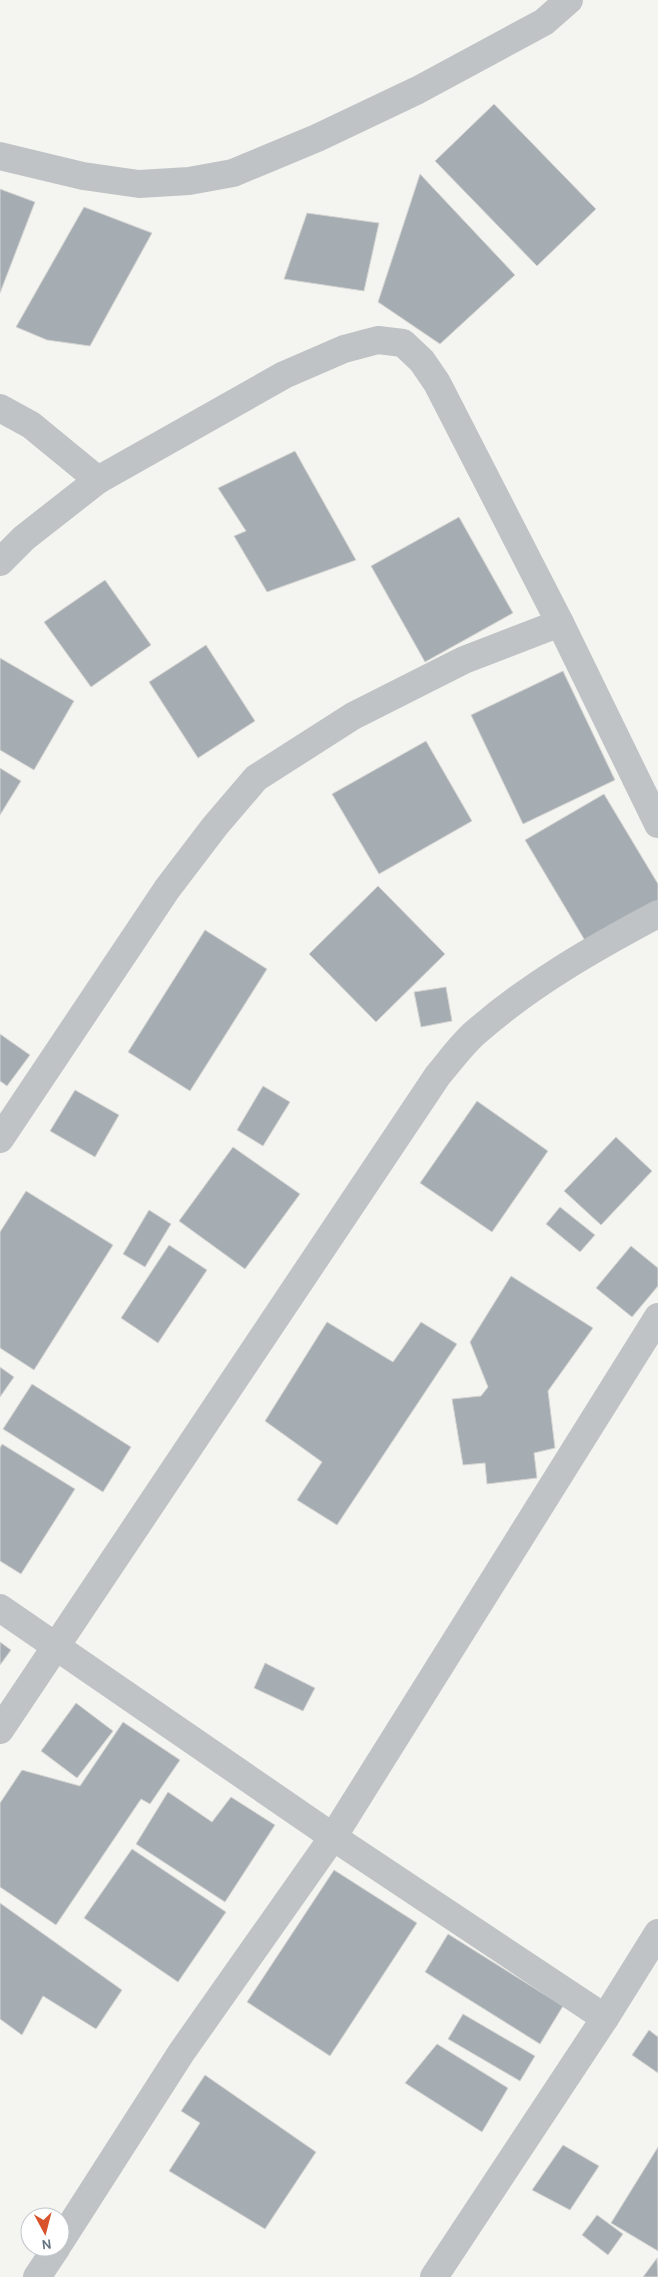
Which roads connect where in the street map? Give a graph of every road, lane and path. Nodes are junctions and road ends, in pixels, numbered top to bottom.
1 (569, 0) edge
2 (0, 156) edge
3 (0, 408) edge
4 (98, 480) junction
5 (0, 562) edge
6 (560, 622) junction
7 (658, 824) edge
8 (658, 914) edge
9 (0, 1139) edge
10 (658, 1317) edge
11 (0, 1608) edge
12 (55, 1645) junction
13 (0, 1730) edge
14 (333, 1837) junction
15 (658, 1933) edge
16 (606, 2018) junction
17 (70, 2226) edge
18 (50, 2257) edge
19 (37, 2277) edge
20 (434, 2277) edge

1 - 2 street
3 - 4 street
4 - 5 street
4 - 6 street
6 - 7 street
6 - 9 street
8 - 12 street
10 - 14 street
11 - 12 street
12 - 13 street
12 - 14 street
14 - 16 street
14 - 17 street
15 - 16 street
16 - 20 street
18 - 19 street

